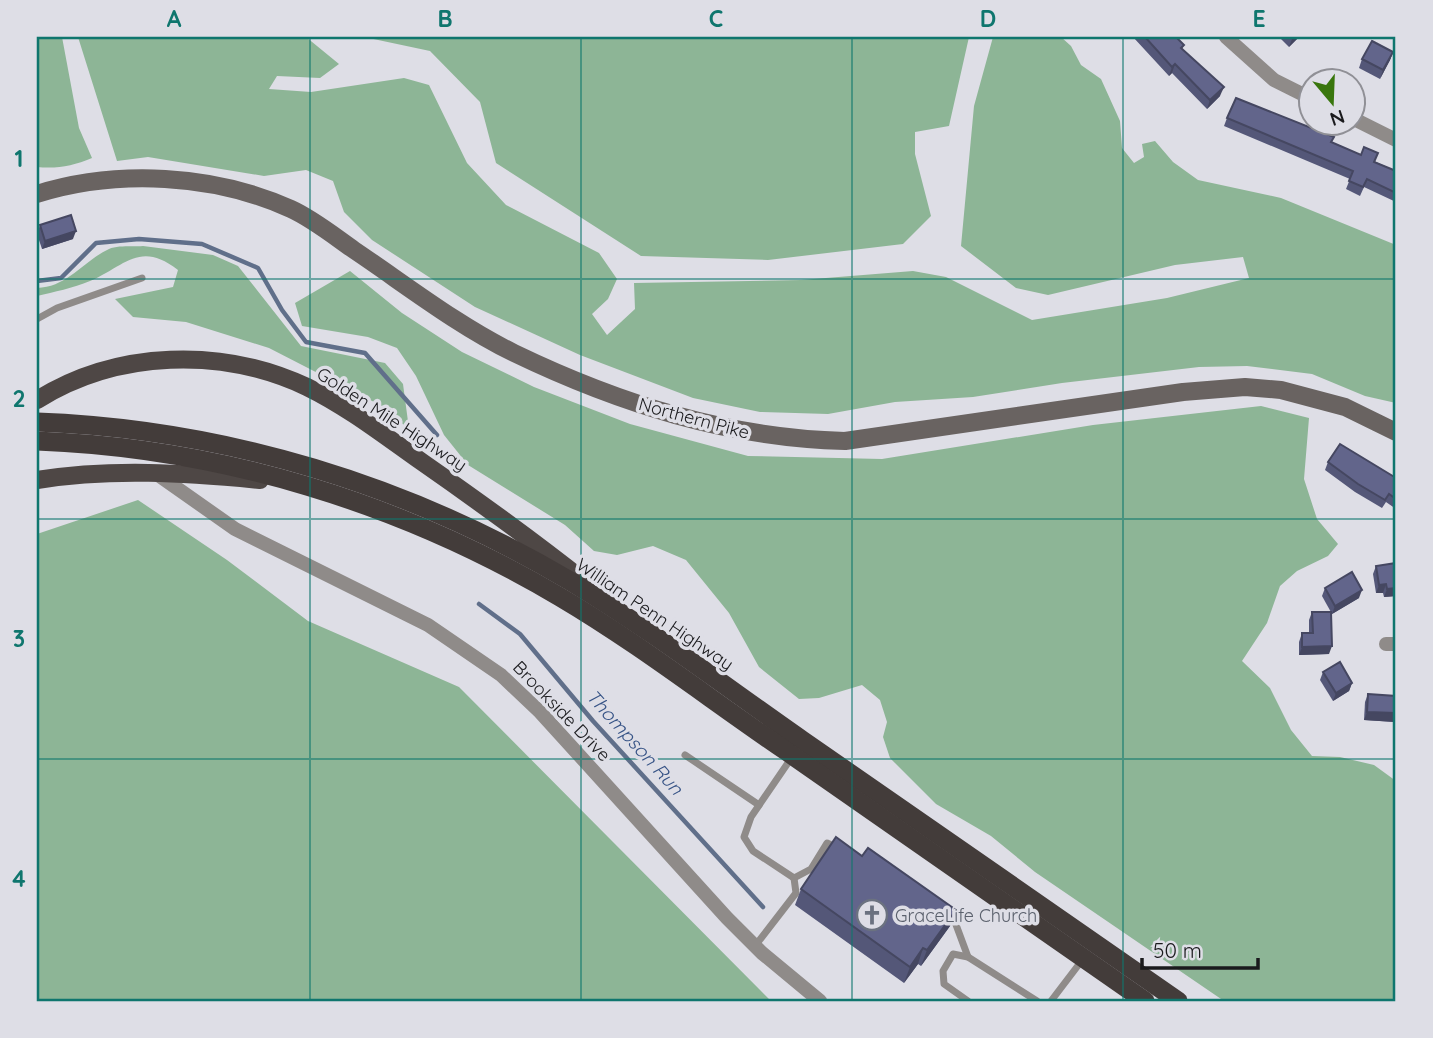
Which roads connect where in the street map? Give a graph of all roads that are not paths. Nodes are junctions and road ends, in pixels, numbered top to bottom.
1 (1226, 37) edge
2 (1296, 91) edge
3 (1366, 125) edge
4 (1396, 140) edge
5 (37, 194) edge
6 (142, 278) dead end
7 (37, 319) edge
8 (37, 400) edge
9 (37, 422) edge
10 (1396, 432) edge
11 (37, 441) edge
12 (153, 471) junction
13 (37, 480) edge
14 (304, 484) junction
15 (645, 631) junction
16 (685, 755) dead end
17 (793, 756) junction
18 (760, 804) junction
19 (846, 853) edge
20 (794, 878) junction
21 (940, 910) edge
22 (755, 946) junction
23 (968, 957) junction
24 (1083, 958) junction
25 (820, 1001) edge
26 (968, 1001) edge
27 (1037, 1001) edge
28 (1051, 1001) edge
29 (1145, 1001) edge
30 (1178, 1001) edge

1 - 2 street
3 - 4 street
5 - 10 main road, Northern Pike
6 - 7 lane
8 - 15 main road, Golden Mile Highway
9 - 15 highway, William Penn Highway
11 - 14 highway
12 - 13 main road
12 - 14 main road
12 - 22 street, Brookside Drive
14 - 17 highway
15 - 30 highway, William Penn Highway
16 - 18 lane
17 - 18 lane
17 - 24 highway
18 - 20 lane
19 - 20 lane
20 - 22 lane
21 - 23 lane
22 - 25 street, Brookside Drive
23 - 26 lane
23 - 27 lane
24 - 28 lane
24 - 29 highway

